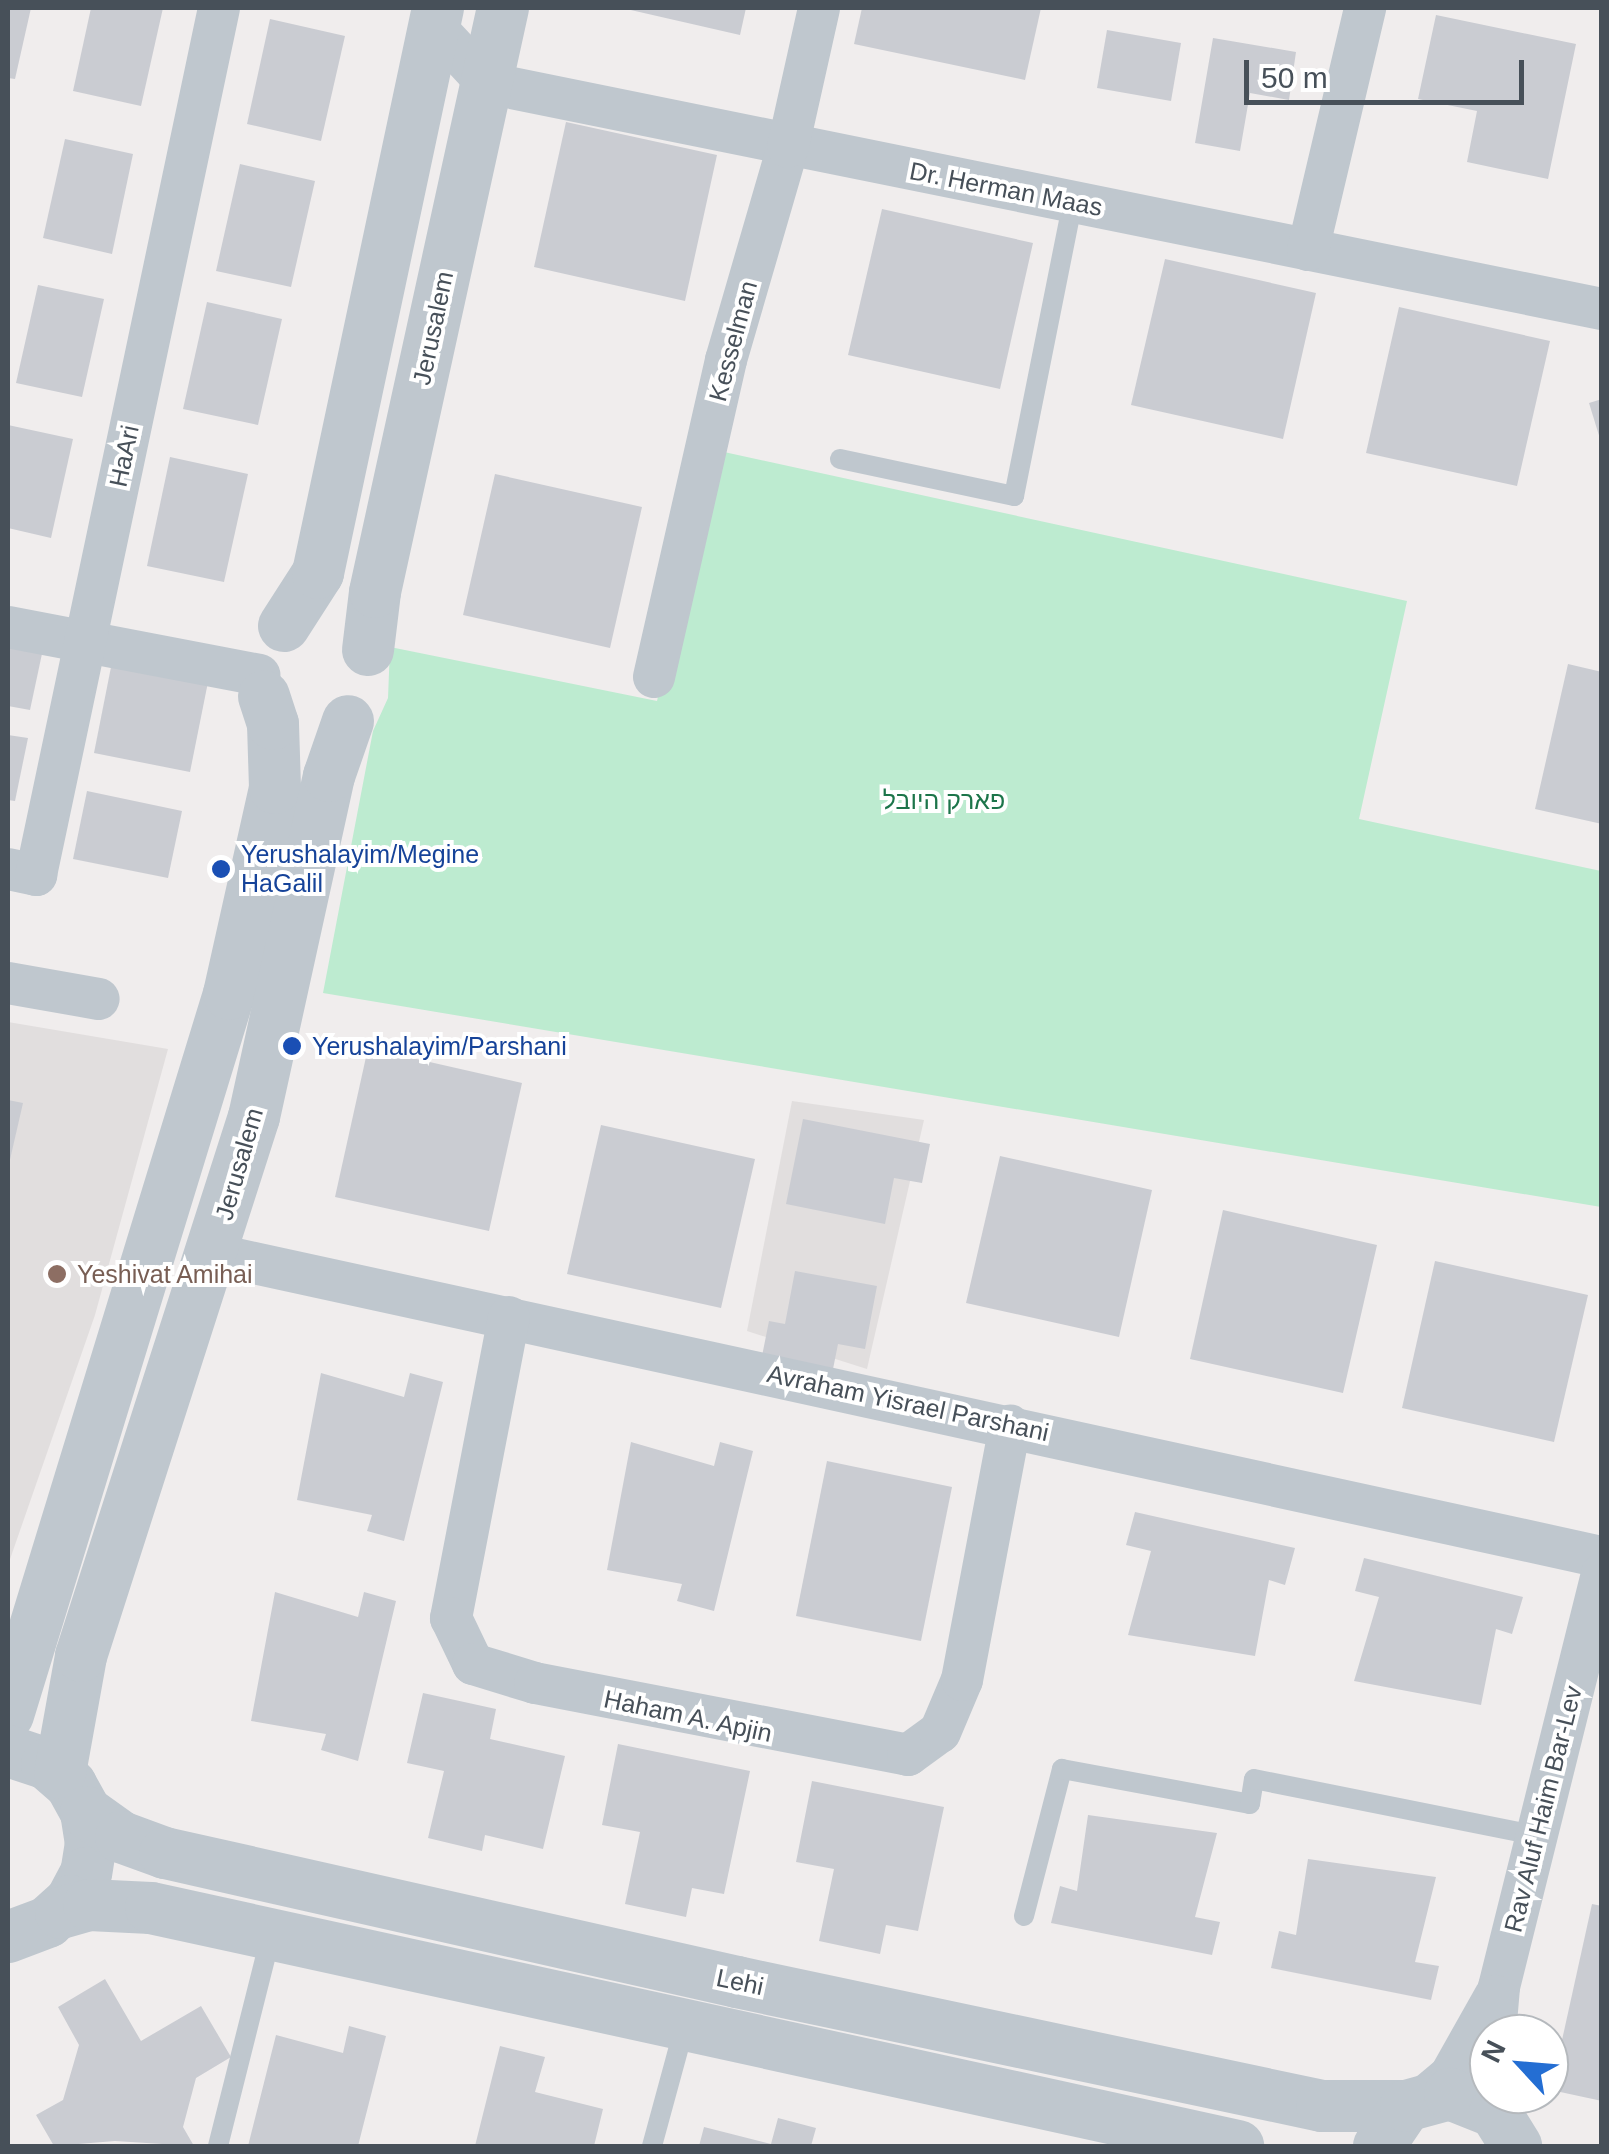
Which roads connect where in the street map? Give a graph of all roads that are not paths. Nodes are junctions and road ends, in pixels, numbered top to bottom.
1 (219, 8) edge
2 (503, 8) edge
3 (819, 8) edge
4 (1365, 8) edge
5 (436, 17) edge
6 (486, 82) junction
7 (788, 147) junction
8 (1073, 202) junction
9 (1308, 250) junction
10 (1602, 310) edge
11 (840, 459) dead end
12 (284, 626) junction
13 (8, 627) edge
14 (85, 643) junction
15 (368, 650) junction
16 (654, 677) dead end
17 (262, 686) junction
18 (348, 721) junction
19 (8, 869) edge
20 (8, 983) edge
21 (99, 999) dead end
22 (213, 1254) junction
23 (508, 1317) junction
24 (1010, 1426) junction
25 (1602, 1556) edge
26 (1602, 1574) edge
27 (8, 1714) edge
28 (8, 1751) edge
29 (72, 1792) junction
30 (1535, 1834) junction
31 (1024, 1916) dead end
32 (24, 1934) edge
33 (272, 1935) junction
34 (1500, 1987) junction
35 (1497, 2014) edge
36 (685, 2027) junction
37 (1404, 2116) edge
38 (1508, 2126) edge
39 (218, 2146) edge
40 (652, 2146) edge
41 (1238, 2146) edge

1 - 14 street, HaAri
2 - 6 street, Jerusalem
3 - 7 street, Kesselman
4 - 9 street
5 - 6 street
5 - 12 street
6 - 7 street, Dr. Herman Maas
6 - 15 street, Jerusalem
7 - 8 street, Dr. Herman Maas
7 - 16 street, Kesselman
8 - 9 street, Dr. Herman Maas
8 - 11 lane
9 - 10 street, Dr. Herman Maas
12 - 15 street
12 - 17 street
13 - 14 street
14 - 17 street
14 - 19 street, HaAri
15 - 18 street
17 - 18 street
17 - 27 street
18 - 22 street, Jerusalem
20 - 21 street
22 - 23 street, Avraham Yisrael Parshani
22 - 29 street, Jerusalem
23 - 24 street, Avraham Yisrael Parshani
23 - 24 street, Haham A. Apjin
24 - 25 street, Avraham Yisrael Parshani
26 - 30 street, Rav Aluf Haim Bar-Lev
28 - 29 street, Lehi
29 - 32 street, Jerusalem
29 - 37 street, Lehi
30 - 31 lane
30 - 34 street, Rav Aluf Haim Bar-Lev
32 - 33 street
33 - 36 street
33 - 39 lane
34 - 35 street, Rav Aluf Haim Bar-Lev
34 - 37 street, Rav Aluf Haim Bar-Lev
36 - 40 lane
36 - 41 street
37 - 38 street, Lehi

